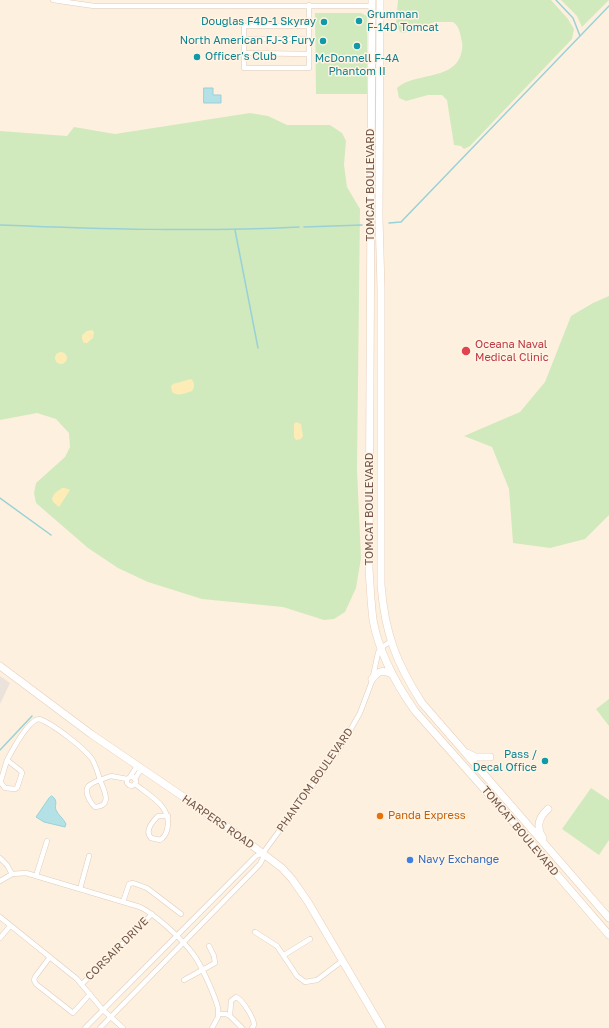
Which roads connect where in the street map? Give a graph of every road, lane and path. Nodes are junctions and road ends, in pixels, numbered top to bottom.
1 (53, 0) edge
2 (94, 0) edge
3 (233, 2) edge
4 (372, 3) edge
5 (380, 3) edge
6 (309, 5) junction
7 (94, 6) junction
8 (309, 26) junction
9 (244, 40) junction
10 (309, 40) junction
11 (244, 53) junction
12 (309, 54) junction
13 (391, 641) junction
14 (381, 648) junction
15 (0, 666) edge
16 (392, 674) junction
17 (372, 679) junction
18 (464, 752) junction
19 (490, 757) dead end
20 (7, 760) junction
21 (139, 768) junction
22 (128, 778) junction
23 (100, 780) junction
24 (135, 781) junction
25 (548, 809) dead end
26 (168, 816) junction
27 (47, 841) dead end
28 (263, 853) junction
29 (89, 856) dead end
30 (555, 856) junction
31 (0, 858) edge
32 (12, 874) junction
33 (36, 876) junction
34 (0, 882) edge
35 (80, 889) junction
36 (123, 902) junction
37 (152, 914) junction
38 (181, 914) dead end
39 (0, 917) edge
40 (609, 918) edge
41 (10, 926) junction
42 (255, 932) dead end
43 (609, 935) edge
44 (176, 936) junction
45 (0, 938) edge
46 (310, 939) dead end
47 (183, 944) junction
48 (209, 946) dead end
49 (284, 955) junction
50 (50, 958) junction
51 (342, 961) junction
52 (201, 970) junction
53 (184, 980) dead end
54 (82, 984) junction
55 (90, 994) junction
56 (103, 1010) junction
57 (218, 1014) junction
58 (230, 1016) junction
59 (111, 1017) junction
60 (85, 1028) edge
61 (100, 1028) edge
62 (123, 1028) edge
63 (212, 1028) edge
64 (242, 1028) edge
65 (252, 1028) edge
66 (382, 1028) edge

1 - 7 street
2 - 7 street
3 - 6 street
3 - 7 street
4 - 5 street
4 - 6 street
4 - 14 main road, TOMCAT BOULEVARD
5 - 13 main road, TOMCAT BOULEVARD
6 - 8 street
8 - 9 street
8 - 10 street
9 - 10 street
9 - 11 street
10 - 12 street
11 - 12 street
11 - 12 street
13 - 14 street
13 - 18 main road, TOMCAT BOULEVARD
14 - 16 main road, TOMCAT BOULEVARD
14 - 17 street, PHANTOM BOULEVARD
15 - 21 main road, HARPERS ROAD
16 - 17 main road
16 - 43 main road, TOMCAT BOULEVARD
17 - 28 street, PHANTOM BOULEVARD
18 - 19 main road
18 - 30 main road, TOMCAT BOULEVARD
20 - 20 street
20 - 23 street
21 - 22 street
21 - 24 street
21 - 28 main road, HARPERS ROAD
22 - 23 street
22 - 24 street
22 - 24 street
23 - 23 street
24 - 26 street
25 - 30 main road
26 - 26 street
27 - 33 street
28 - 44 street, PHANTOM BOULEVARD
28 - 47 street, PHANTOM BOULEVARD
28 - 51 main road, HARPERS ROAD
29 - 35 street
30 - 40 main road, TOMCAT BOULEVARD
31 - 32 street
32 - 33 street
32 - 34 street
33 - 35 street
35 - 36 street
36 - 37 street
36 - 38 street
37 - 44 street
37 - 54 street, CORSAIR DRIVE
39 - 41 street
41 - 45 street
41 - 50 street
42 - 49 street
44 - 47 street
44 - 56 street, PHANTOM BOULEVARD
46 - 49 street
47 - 52 street
47 - 59 street, PHANTOM BOULEVARD
48 - 52 street
49 - 51 street
50 - 54 street
50 - 55 street
51 - 66 main road, HARPERS ROAD
52 - 53 street
52 - 57 street
54 - 55 street
55 - 56 street
56 - 59 street
56 - 60 street, PHANTOM BOULEVARD
57 - 58 street
57 - 63 street
58 - 64 street
58 - 65 street
59 - 61 street, PHANTOM BOULEVARD
59 - 62 street

